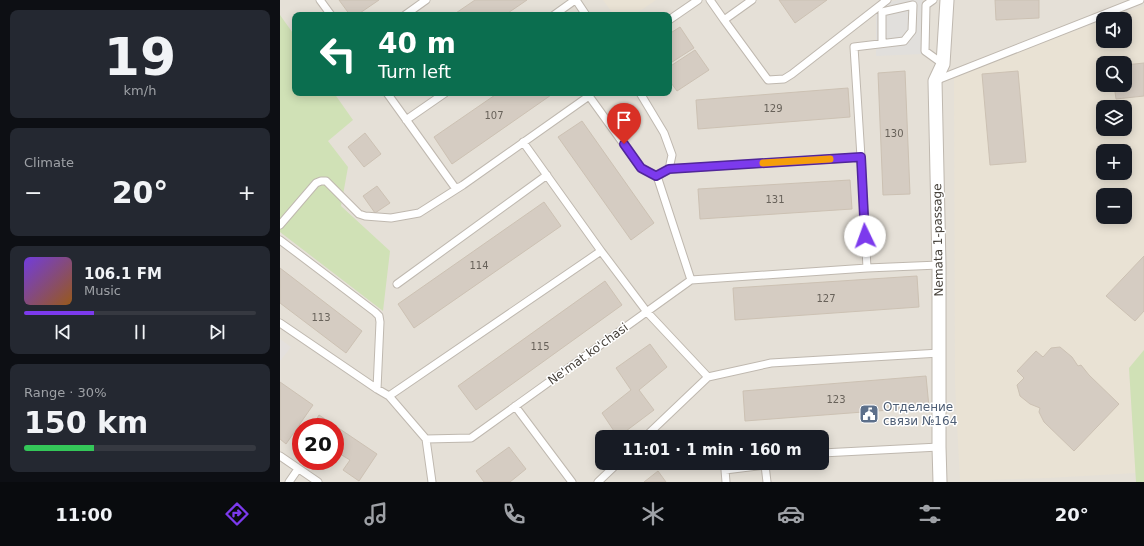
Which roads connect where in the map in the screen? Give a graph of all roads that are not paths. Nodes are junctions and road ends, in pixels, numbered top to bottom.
1 (320, 0) edge
2 (426, 0) edge
3 (576, 0) edge
4 (698, 0) edge
5 (710, 0) edge
6 (752, 0) edge
7 (887, 0) edge
8 (933, 0) edge
9 (947, 0) edge
10 (1140, 0) edge
11 (1126, 3) edge
12 (329, 12) edge
13 (409, 12) edge
14 (558, 12) edge
15 (584, 12) edge
16 (672, 18) edge
17 (724, 20) junction
18 (882, 43) junction
19 (943, 64) junction
20 (935, 81) junction
21 (389, 96) edge
22 (440, 96) edge
23 (642, 96) edge
24 (406, 120) junction
25 (523, 142) junction
26 (861, 157) junction
27 (669, 169) junction
28 (547, 175) junction
29 (656, 176) junction
30 (463, 185) junction
31 (280, 225) edge
32 (280, 240) edge
33 (601, 251) junction
34 (939, 265) junction
35 (867, 268) junction
36 (691, 280) junction
37 (397, 284) dead end
38 (647, 312) junction
39 (280, 323) edge
40 (940, 353) junction
41 (708, 377) junction
42 (377, 389) junction
43 (389, 396) junction
44 (515, 406) junction
45 (652, 430) edge
46 (426, 438) junction
47 (939, 447) junction
48 (829, 453) edge
49 (280, 456) edge
50 (292, 464) edge
51 (297, 470) edge
52 (301, 470) edge
53 (611, 470) edge
54 (725, 470) edge
55 (768, 470) edge
56 (289, 482) edge
57 (317, 482) edge
58 (432, 482) edge
59 (572, 482) edge
60 (598, 482) edge
61 (726, 482) edge
62 (767, 482) edge
63 (940, 482) edge

1 - 12 lane
2 - 13 lane
3 - 14 lane
3 - 15 lane
4 - 16 lane
5 - 17 lane
6 - 17 lane
7 - 17 lane
8 - 19 lane
9 - 19 street, Nemata 1-passage
10 - 11 lane
11 - 20 lane
18 - 18 lane
18 - 26 lane
19 - 20 street, Nemata 1-passage
20 - 34 street, Nemata 1-passage
21 - 24 lane
22 - 24 lane
23 - 27 lane
24 - 30 lane
25 - 28 lane
25 - 29 lane
25 - 30 lane
26 - 27 lane
26 - 35 lane
27 - 29 lane
28 - 33 lane
28 - 37 lane
29 - 36 lane
30 - 31 lane
32 - 42 lane
33 - 38 lane
33 - 43 lane
34 - 35 lane
34 - 40 street, Nemata 1-passage
35 - 36 lane
36 - 38 lane, Ne'mat ko'chasi
38 - 41 lane
38 - 44 lane, Ne'mat ko'chasi
39 - 42 lane
40 - 41 lane
40 - 47 street, Nemata 1-passage
41 - 45 lane
42 - 43 lane
43 - 46 lane
44 - 46 lane, Ne'mat ko'chasi
44 - 59 lane
46 - 58 lane
47 - 48 lane
47 - 63 street, Nemata 1-passage
49 - 50 lane
51 - 56 lane
52 - 57 lane
53 - 60 lane
54 - 61 lane
55 - 62 lane

